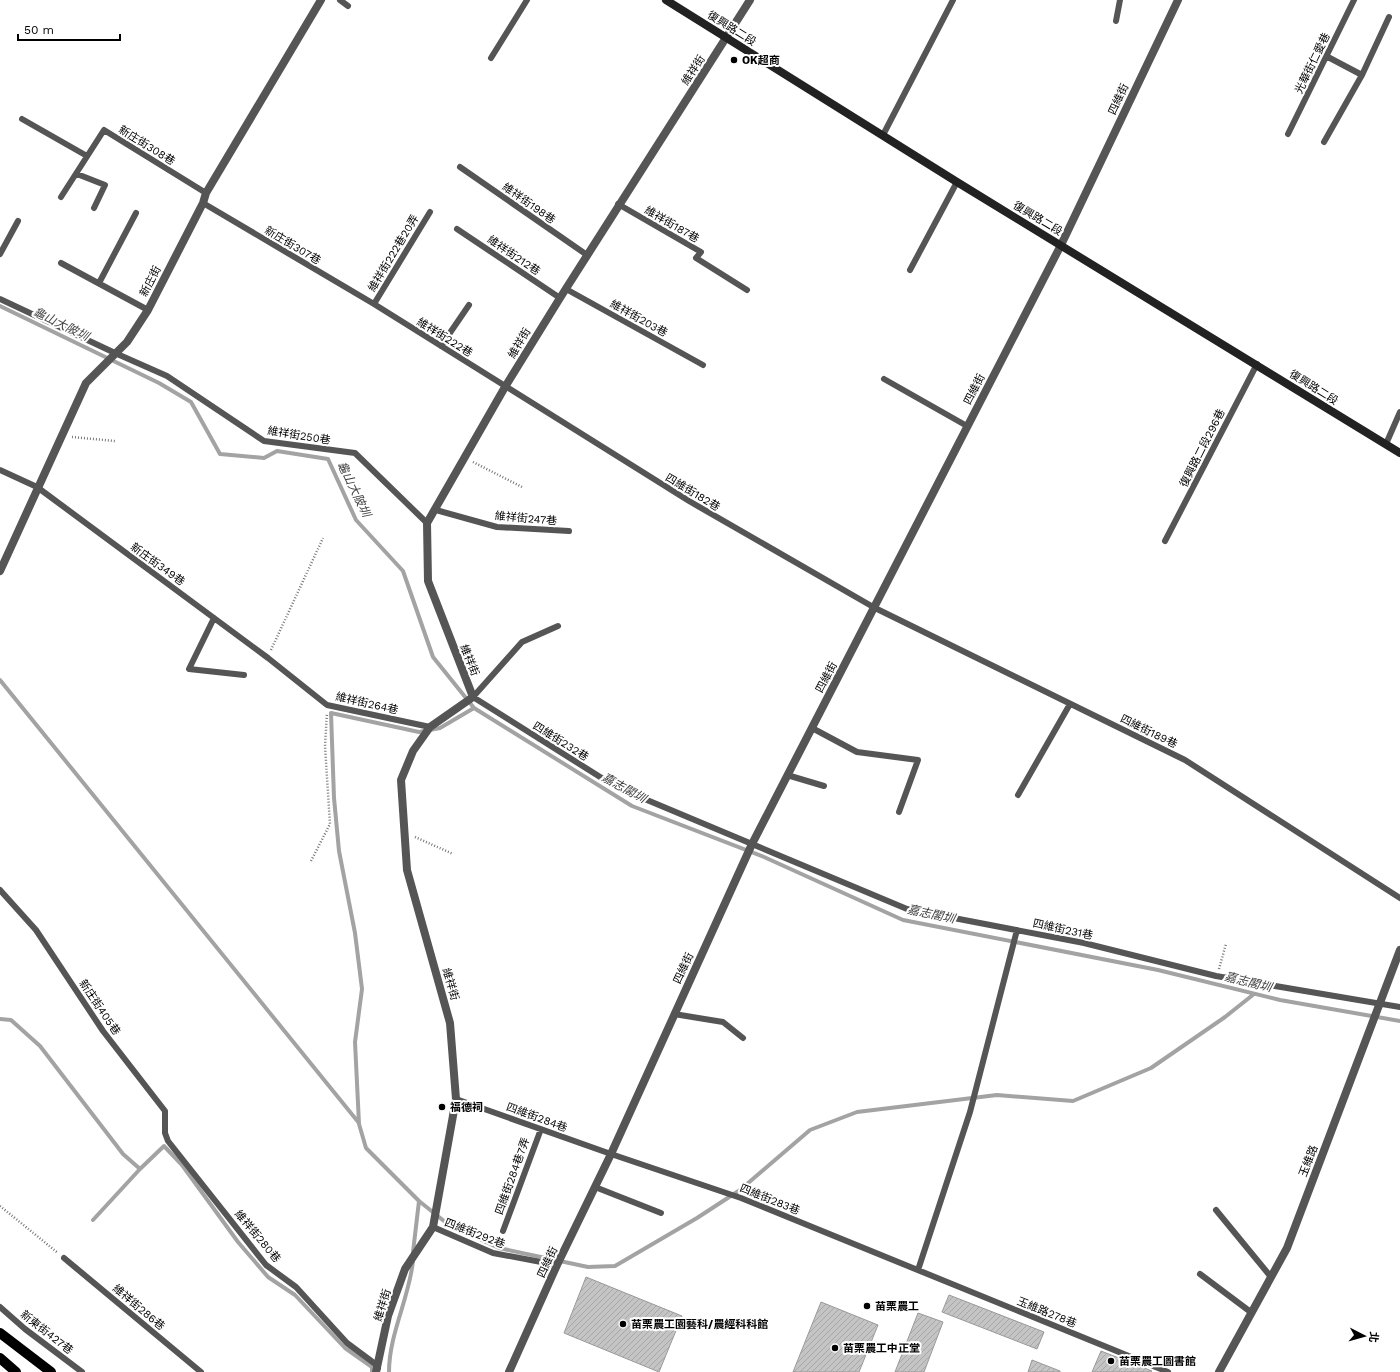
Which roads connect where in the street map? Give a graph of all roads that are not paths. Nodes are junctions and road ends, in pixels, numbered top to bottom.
1 (321, 0) edge
2 (340, 0) edge
3 (527, 0) edge
4 (666, 0) edge
5 (750, 0) edge
6 (953, 0) edge
7 (1120, 0) edge
8 (1178, 0) edge
9 (1354, 0) edge
10 (348, 6) dead end
11 (1388, 17) dead end
12 (1116, 22) dead end
13 (727, 38) junction
14 (1326, 56) junction
15 (491, 58) dead end
16 (1362, 75) junction
17 (22, 119) dead end
18 (1288, 134) dead end
19 (884, 135) junction
20 (1324, 142) dead end
21 (87, 156) junction
22 (460, 167) dead end
23 (77, 174) junction
24 (957, 182) junction
25 (206, 193) junction
26 (61, 197) dead end
27 (203, 203) junction
28 (618, 204) junction
29 (94, 208) dead end
30 (430, 212) dead end
31 (136, 213) dead end
32 (18, 221) dead end
33 (457, 229) dead end
34 (1061, 245) junction
35 (0, 254) edge
36 (587, 255) junction
37 (61, 263) dead end
38 (910, 270) dead end
39 (99, 283) junction
40 (566, 289) junction
41 (746, 290) dead end
42 (560, 298) junction
43 (0, 299) edge
44 (374, 304) junction
45 (469, 304) dead end
46 (148, 310) junction
47 (441, 346) junction
48 (115, 353) junction
49 (1257, 364) junction
50 (703, 365) dead end
51 (884, 379) dead end
52 (505, 387) junction
53 (1400, 412) edge
54 (967, 426) junction
55 (1386, 444) junction
56 (1400, 453) edge
57 (0, 470) edge
58 (37, 487) junction
59 (436, 510) junction
60 (427, 524) junction
61 (569, 531) dead end
62 (1165, 541) dead end
63 (0, 571) edge
64 (875, 608) junction
65 (214, 618) junction
66 (558, 626) dead end
67 (268, 658) joint
68 (244, 675) dead end
69 (473, 697) junction
70 (1070, 704) junction
71 (430, 727) junction
72 (812, 728) junction
73 (787, 775) junction
74 (824, 786) dead end
75 (1018, 795) dead end
76 (899, 812) dead end
77 (752, 844) junction
78 (0, 890) edge
79 (1400, 898) edge
80 (1017, 930) junction
81 (1400, 950) edge
82 (1379, 1003) junction
83 (1400, 1007) edge
84 (674, 1014) junction
85 (743, 1038) dead end
86 (456, 1099) junction
87 (541, 1129) junction
88 (168, 1142) joint
89 (611, 1154) junction
90 (595, 1187) junction
91 (1216, 1210) dead end
92 (661, 1213) dead end
93 (433, 1227) junction
94 (503, 1231) dead end
95 (64, 1258) road end
96 (557, 1265) junction
97 (918, 1270) junction
98 (1200, 1274) dead end
99 (1271, 1277) junction
100 (0, 1307) edge
101 (1252, 1313) junction
102 (0, 1333) edge
103 (0, 1358) edge
104 (377, 1370) edge
105 (16, 1372) edge
106 (51, 1372) edge
107 (82, 1372) edge
108 (201, 1372) edge
109 (509, 1372) edge
110 (1168, 1372) edge
111 (1219, 1372) edge

1 - 25 street, 新庄街
2 - 10 lane
3 - 15 lane
4 - 13 street, 復興路二段
5 - 13 street, 維祥街
6 - 19 lane
7 - 12 lane
8 - 34 street, 四維街
9 - 14 lane, 光華街仁愛巷
11 - 16 lane
13 - 19 street, 復興路二段
13 - 28 street, 維祥街
14 - 16 lane
14 - 18 lane, 光華街仁愛巷
16 - 20 lane
17 - 21 lane
19 - 24 street, 復興路二段
21 - 23 lane, 新庄街308巷
21 - 25 lane, 新庄街308巷
22 - 36 lane, 維祥街198巷
23 - 26 lane, 新庄街308巷
23 - 29 lane
24 - 34 street, 復興路二段
24 - 38 lane
25 - 27 street, 新庄街
27 - 44 lane, 新庄街307巷
27 - 46 street, 新庄街
28 - 36 street, 維祥街
28 - 41 lane, 維祥街187巷
30 - 44 lane, 維祥街222巷20弄
31 - 39 lane
32 - 35 lane
33 - 42 lane, 維祥街212巷
34 - 49 street, 復興路二段
34 - 54 street, 四維街
36 - 40 street, 維祥街
37 - 39 lane
39 - 46 lane
40 - 42 street, 維祥街
40 - 50 lane, 維祥街203巷
42 - 52 street, 維祥街
43 - 48 lane, 維祥街250巷
44 - 47 lane, 維祥街222巷
45 - 47 lane
46 - 48 street, 新庄街
47 - 52 lane, 維祥街222巷
48 - 58 street, 新庄街
48 - 60 lane, 維祥街250巷
49 - 55 street, 復興路二段
49 - 62 lane, 復興路二段296巷
51 - 54 lane
52 - 59 street, 維祥街
52 - 64 lane, 四維街182巷
53 - 55 lane
54 - 64 street, 四維街
55 - 56 street, 復興路二段
57 - 58 lane, 新庄街349巷
58 - 63 street, 新庄街
58 - 65 lane, 新庄街349巷
59 - 60 street, 維祥街
59 - 61 lane, 維祥街247巷
60 - 69 street, 維祥街
64 - 70 lane, 四維街189巷
64 - 72 street, 四維街
65 - 67 lane, 新庄街349巷
65 - 68 lane
66 - 69 lane
67 - 71 lane, 維祥街264巷
69 - 71 street, 維祥街
69 - 77 lane, 四維街232巷
70 - 75 lane
70 - 79 lane, 四維街189巷
71 - 86 street, 維祥街
72 - 73 street, 四維街
72 - 76 lane
73 - 74 lane
73 - 77 street, 四維街
77 - 80 lane, 四維街231巷
77 - 84 street, 四維街
78 - 88 lane, 新庄街405巷
80 - 82 lane, 四維街231巷
80 - 97 lane
81 - 82 street, 玉維路
82 - 83 lane, 四維街231巷
82 - 99 street, 玉維路
84 - 85 lane
84 - 89 street, 四維街
86 - 87 lane, 四維街284巷
86 - 93 street, 維祥街
87 - 89 lane, 四維街284巷
87 - 94 lane, 四維街284巷7弄
88 - 104 lane, 維祥街280巷
89 - 90 street, 四維街
89 - 97 lane, 四維街283巷
90 - 92 lane
90 - 96 street, 四維街
91 - 99 lane
93 - 96 lane, 四維街292巷
93 - 104 street, 維祥街
95 - 108 lane, 維祥街286巷
96 - 109 street, 四維街
97 - 110 lane, 玉維路278巷
98 - 101 lane
99 - 101 street, 玉維路
100 - 107 lane, 新東街427巷
101 - 111 street, 玉維路
102 - 106 main road
103 - 105 main road

